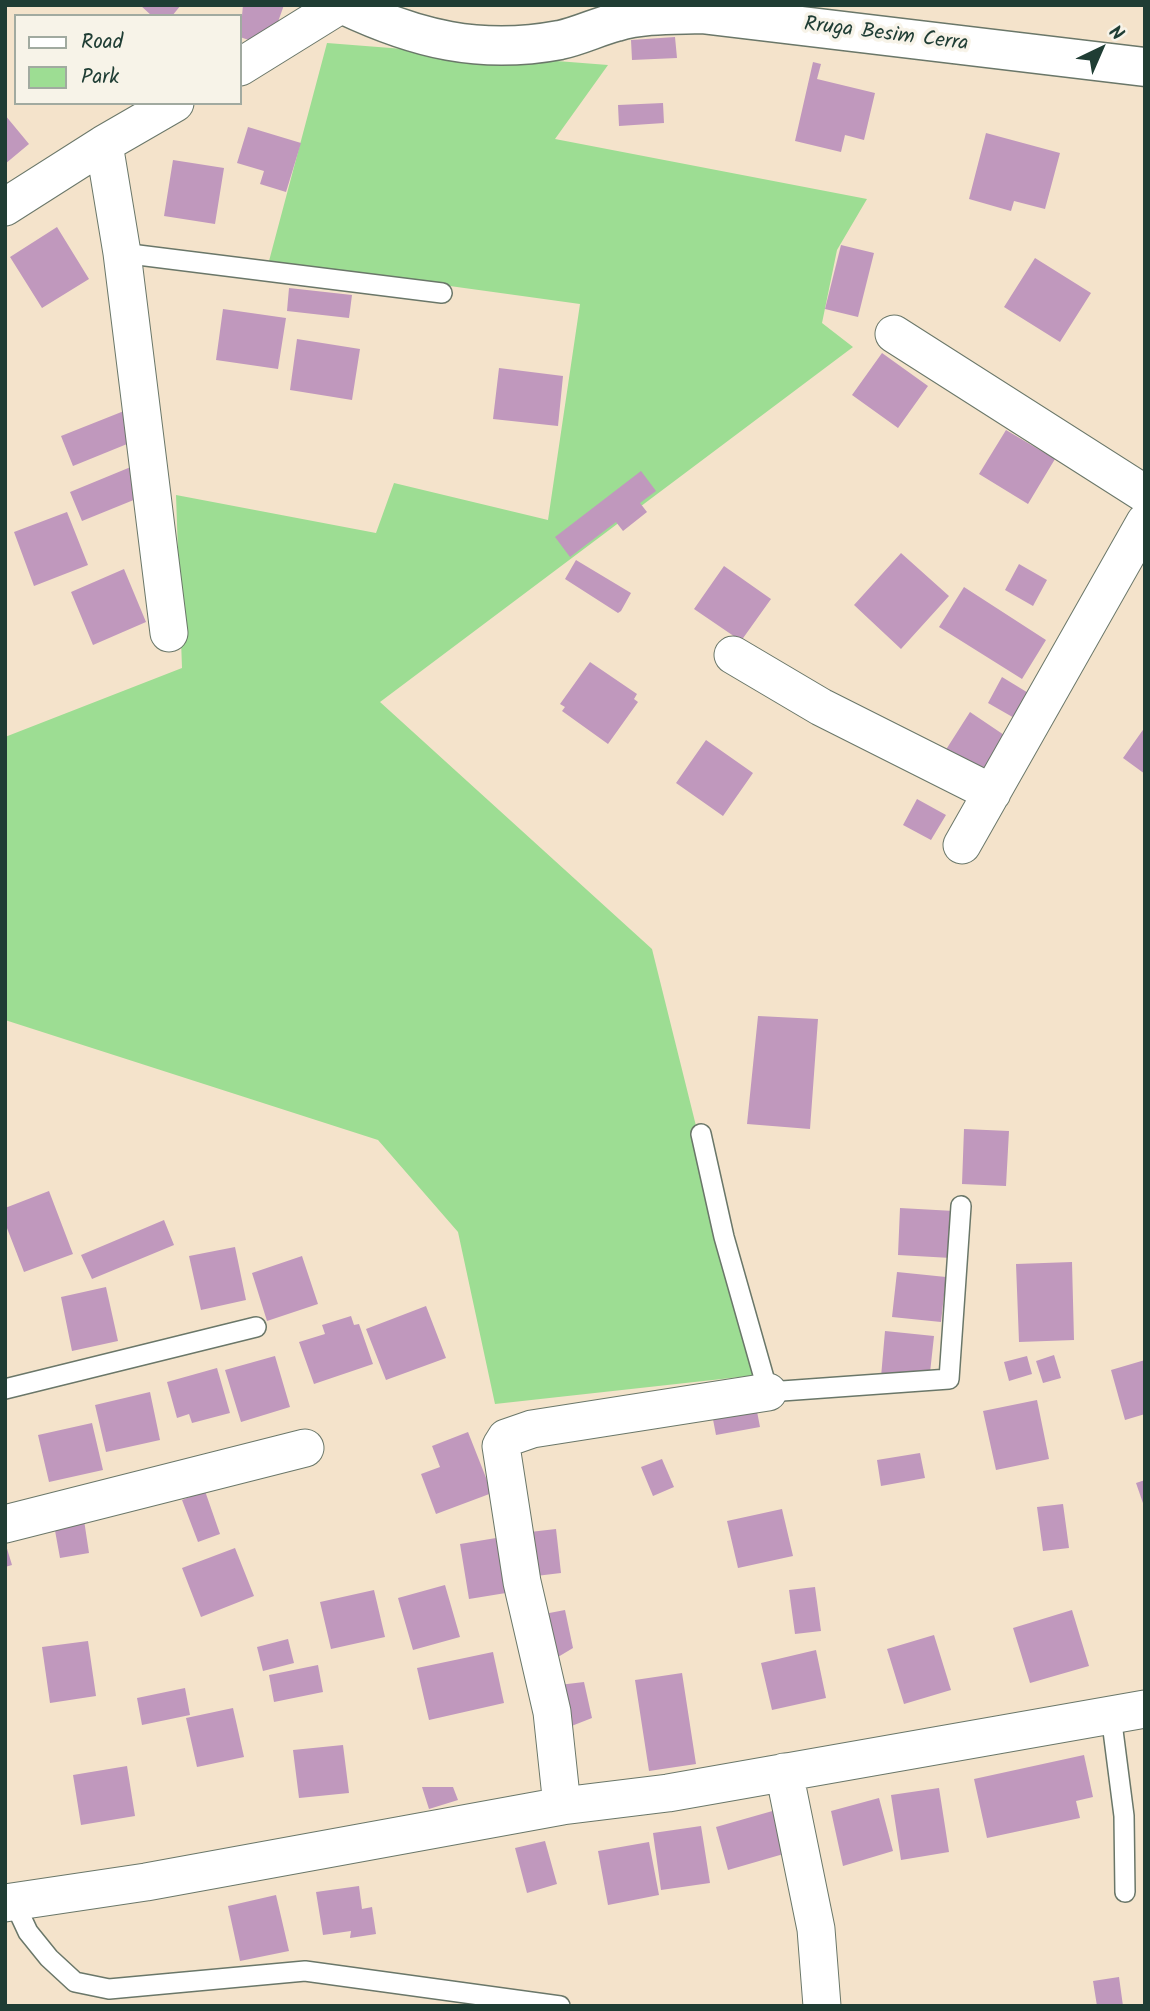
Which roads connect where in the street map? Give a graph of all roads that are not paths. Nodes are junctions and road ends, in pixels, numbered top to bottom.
1 (342, 5) edge
2 (242, 66) edge
3 (1145, 67) edge
4 (172, 105) edge
5 (104, 144) junction
6 (5, 207) edge
7 (122, 253) junction
8 (443, 293) dead end
9 (894, 334) dead end
10 (1145, 494) edge
11 (1145, 522) edge
12 (169, 633) dead end
13 (733, 655) dead end
14 (992, 793) junction
15 (962, 845) dead end
16 (701, 1134) dead end
17 (961, 1206) dead end
18 (256, 1327) dead end
19 (5, 1389) edge
20 (768, 1392) junction
21 (305, 1448) dead end
22 (5, 1524) edge
23 (1128, 1712) edge
24 (784, 1772) junction
25 (562, 1806) junction
26 (1125, 1892) dead end
27 (10, 1903) edge
28 (561, 2006) edge
29 (822, 2006) edge

1 - 2 street
1 - 3 street, Rruga Besim Cerra
4 - 5 street
5 - 6 street
5 - 7 street
7 - 8 lane
7 - 12 street
9 - 10 street
11 - 14 street
13 - 14 street
14 - 15 street
16 - 20 lane
17 - 20 lane
18 - 19 lane
20 - 25 street
21 - 22 street
23 - 24 street
23 - 26 lane
24 - 25 street
24 - 29 street
25 - 27 street
27 - 28 lane

